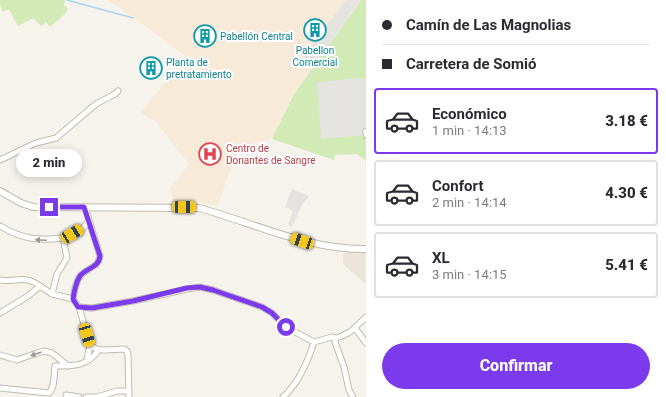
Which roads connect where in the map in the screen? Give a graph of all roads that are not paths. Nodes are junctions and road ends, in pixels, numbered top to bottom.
1 (118, 91) dead end
2 (365, 131) dead end
3 (366, 136) edge
4 (0, 160) edge
5 (0, 191) edge
6 (84, 207) junction
7 (89, 221) junction
8 (0, 226) edge
9 (63, 238) junction
10 (366, 249) edge
11 (0, 280) edge
12 (40, 286) junction
13 (52, 294) junction
14 (73, 299) junction
15 (78, 307) junction
16 (0, 313) edge
17 (366, 317) edge
18 (355, 328) junction
19 (336, 338) junction
20 (314, 342) junction
21 (366, 342) edge
22 (90, 345) junction
23 (98, 351) junction
24 (0, 355) edge
25 (56, 357) junction
26 (87, 360) junction
27 (55, 366) junction
28 (68, 366) junction
29 (0, 388) edge
30 (129, 394) edge
31 (66, 395) dead end
32 (79, 397) edge
33 (86, 397) edge
34 (283, 397) edge
35 (353, 397) edge

1 - 4 street
2 - 3 street
5 - 6 street
6 - 7 street
6 - 10 street
7 - 9 street
7 - 14 street
9 -> 8 street
9 - 13 street
11 - 12 street
12 - 13 street
12 - 16 street
13 - 14 street
14 - 15 street
15 - 20 street
15 - 22 street
17 - 18 street
18 - 19 street
18 - 21 street
19 - 20 street
19 - 35 street
20 - 34 street
22 - 23 street
22 - 26 street
23 - 26 street
23 - 30 street
25 -> 24 street
25 - 27 street
25 - 28 street
26 - 28 street
27 - 28 street
27 - 29 street
30 - 33 street
31 - 32 street

